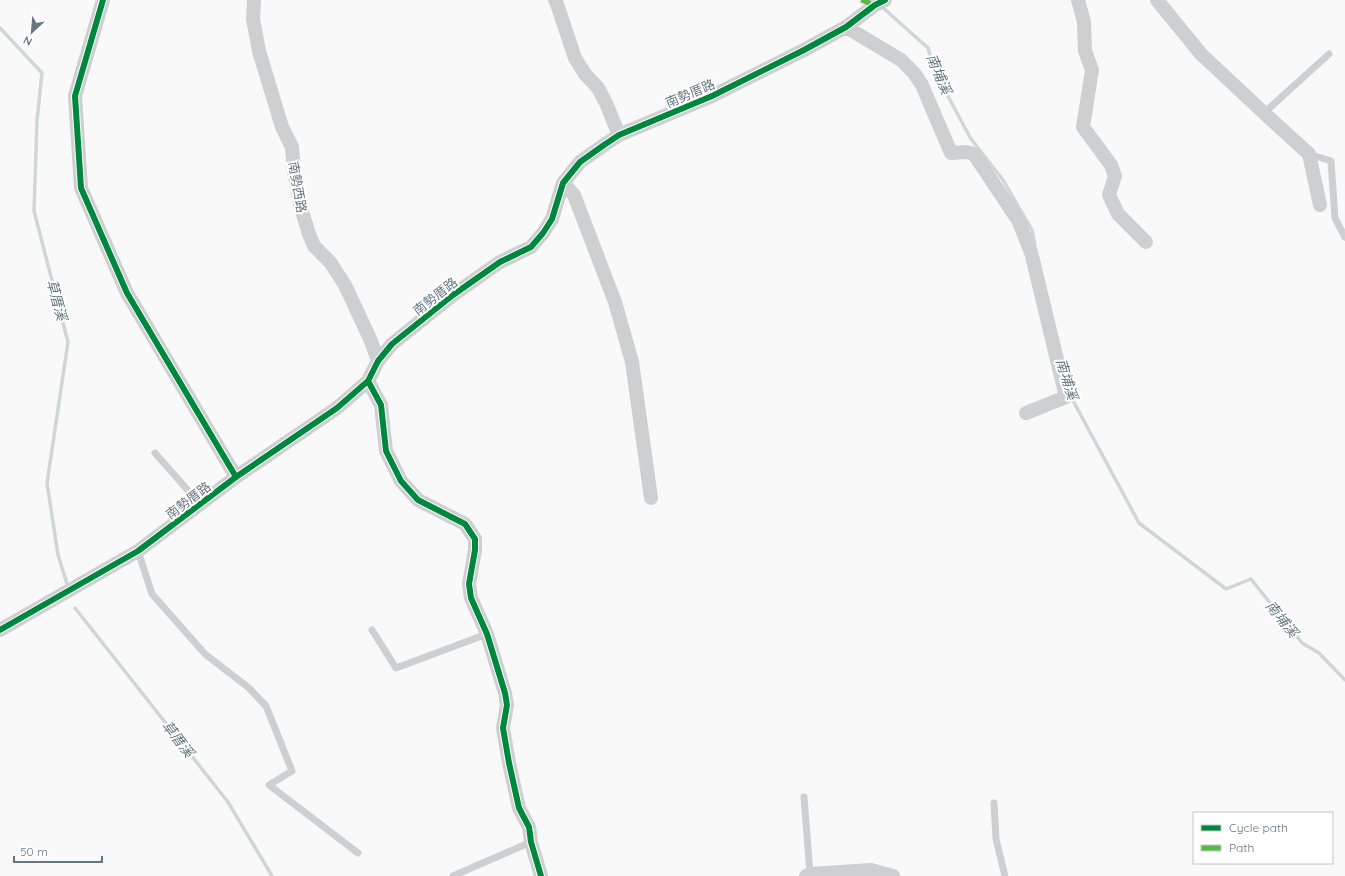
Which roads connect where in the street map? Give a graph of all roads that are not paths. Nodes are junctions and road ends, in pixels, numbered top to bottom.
1 (103, 0) edge
2 (254, 0) edge
3 (555, 0) edge
4 (885, 0) edge
5 (1078, 0) edge
6 (1157, 0) edge
7 (846, 27) junction
8 (1329, 54) dead end
9 (1264, 113) junction
10 (619, 134) junction
11 (1309, 154) junction
12 (563, 183) junction
13 (1320, 205) dead end
14 (1345, 238) edge
15 (1146, 242) dead end
16 (378, 361) junction
17 (368, 381) junction
18 (1026, 413) dead end
19 (155, 453) dead end
20 (236, 477) junction
21 (651, 498) dead end
22 (200, 504) junction
23 (138, 551) junction
24 (0, 630) edge
25 (372, 630) dead end
26 (487, 634) junction
27 (804, 797) dead end
28 (994, 803) dead end
29 (531, 842) junction
30 (358, 853) dead end
31 (871, 873) edge
32 (813, 875) edge
33 (453, 876) edge
34 (540, 876) edge
35 (893, 876) edge
36 (1005, 876) edge

1 - 20 street
2 - 16 street, 南勢西路
3 - 10 street
4 - 7 street, 南勢厝路
5 - 15 street
6 - 9 street
7 - 10 street, 南勢厝路
7 - 18 street
8 - 9 lane
9 - 11 street
10 - 12 street, 南勢厝路
11 - 13 street
11 - 14 lane
12 - 16 street, 南勢厝路
12 - 21 street
16 - 17 street, 南勢厝路
17 - 20 street, 南勢厝路
17 - 26 street
19 - 22 lane
20 - 22 street, 南勢厝路
22 - 23 street, 南勢厝路
23 - 24 street, 南勢厝路
23 - 30 lane
25 - 26 lane
26 - 29 street
27 - 32 lane
28 - 36 lane
29 - 33 lane
29 - 34 street
31 - 32 street
31 - 35 street

